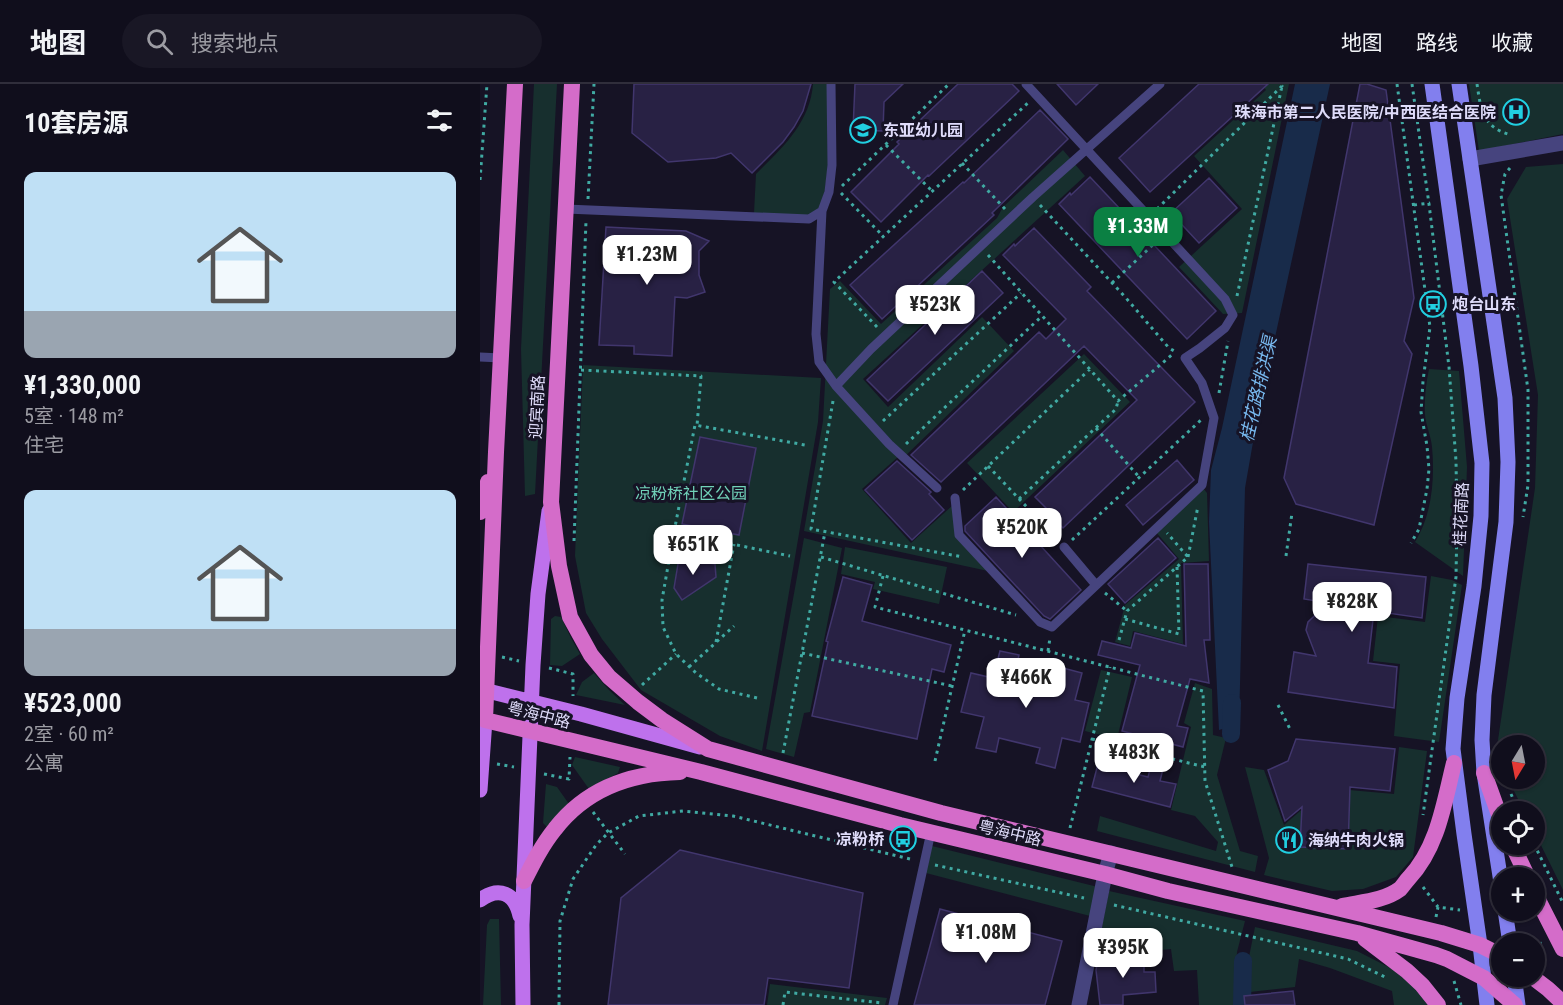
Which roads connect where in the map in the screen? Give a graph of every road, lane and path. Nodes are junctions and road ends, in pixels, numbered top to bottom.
1 (487, 84) edge
2 (515, 84) edge
3 (572, 84) edge
4 (594, 84) edge
5 (831, 84) edge
6 (950, 84) edge
7 (1026, 84) edge
8 (1160, 84) edge
9 (1397, 84) edge
10 (1412, 84) edge
11 (1432, 84) edge
12 (1458, 84) edge
13 (1477, 84) edge
14 (1280, 85) edge
15 (1036, 95) junction
16 (1515, 136) dead end
17 (1563, 143) edge
18 (885, 145) junction
19 (1086, 149) junction
20 (1470, 159) junction
21 (962, 163) junction
22 (480, 180) edge
23 (932, 191) junction
24 (1033, 197) junction
25 (566, 209) junction
26 (587, 210) junction
27 (822, 211) junction
28 (1012, 216) junction
29 (1149, 217) junction
30 (1165, 234) junction
31 (883, 236) junction
32 (980, 247) junction
33 (1112, 284) junction
34 (1021, 293) junction
35 (1233, 315) junction
36 (1042, 316) junction
37 (885, 336) junction
38 (480, 357) edge
39 (501, 358) junction
40 (1090, 369) junction
41 (580, 370) junction
42 (836, 386) junction
43 (1118, 401) junction
44 (1213, 414) junction
45 (697, 426) junction
46 (1096, 428) junction
47 (875, 429) junction
48 (805, 445) dead end
49 (496, 452) junction
50 (898, 452) junction
51 (988, 466) junction
52 (1140, 477) junction
53 (1202, 485) junction
54 (937, 488) dead end
55 (955, 498) joint
56 (1019, 499) junction
57 (550, 502) junction
58 (480, 512) edge
59 (1292, 513) dead end
60 (1160, 524) junction
61 (674, 532) junction
62 (825, 532) junction
63 (1411, 543) dead end
64 (573, 544) dead end
65 (734, 544) junction
66 (1064, 547) junction
67 (790, 556) dead end
68 (1286, 556) dead end
69 (820, 557) junction
70 (1188, 557) junction
71 (982, 561) junction
72 (1177, 567) junction
73 (883, 576) junction
74 (1096, 585) junction
75 (1127, 611) junction
76 (1125, 620) junction
77 (1040, 622) junction
78 (734, 626) dead end
79 (965, 630) junction
80 (1119, 640) dead end
81 (716, 642) junction
82 (802, 653) junction
83 (676, 654) junction
84 (689, 666) junction
85 (1110, 667) junction
86 (952, 686) junction
87 (483, 690) edge
88 (637, 690) dead end
89 (757, 698) dead end
90 (532, 702) junction
91 (1278, 705) dead end
92 (482, 719) edge
93 (530, 731) junction
94 (1291, 731) dead end
95 (1092, 739) junction
96 (708, 749) junction
97 (782, 758) dead end
98 (934, 761) dead end
99 (1454, 763) junction
100 (1205, 767) junction
101 (701, 772) junction
102 (1484, 773) junction
103 (569, 779) dead end
104 (480, 790) edge
105 (585, 801) junction
106 (1494, 801) edge
107 (1422, 825) dead end
108 (1070, 830) dead end
109 (931, 832) junction
110 (608, 833) junction
111 (1111, 853) junction
112 (625, 854) dead end
113 (1539, 855) edge
114 (924, 862) junction
115 (1499, 867) edge
116 (1223, 868) dead end
117 (1105, 874) junction
118 (524, 881) junction
119 (480, 900) edge
120 (1099, 902) junction
121 (1563, 903) edge
122 (1337, 907) junction
123 (1545, 914) edge
124 (522, 925) junction
125 (1357, 933) junction
126 (1480, 945) junction
127 (1563, 949) edge
128 (1491, 950) edge
129 (1484, 978) junction
130 (1390, 979) dead end
131 (1515, 987) edge
132 (1545, 987) edge
133 (1563, 1004) edge
134 (523, 1005) edge
135 (559, 1005) edge
136 (783, 1005) edge
137 (893, 1005) edge
138 (1079, 1005) edge
139 (1438, 1005) edge
140 (1487, 1005) edge
141 (1517, 1005) edge

1 - 22 path
2 - 39 highway
3 - 25 highway, 迎宾南路
4 - 26 path
5 - 27 lane
6 - 18 path
7 - 15 lane
8 - 19 lane
9 - 63 path
10 - 107 path
11 - 99 main road, 桂花南路
12 - 20 main road
13 - 16 path
14 - 29 path
14 - 35 path
15 - 19 lane
15 - 21 path
17 - 20 street
18 - 23 path
18 - 31 path
19 - 24 lane
19 - 29 lane
20 - 102 main road
21 - 23 path
21 - 28 path
23 - 31 path
24 - 28 lane
24 - 33 path
25 - 26 lane
25 - 57 highway, 迎宾南路
26 - 27 lane
26 - 41 path
27 - 42 lane
28 - 32 lane
29 - 30 lane
30 - 33 path
30 - 35 lane
31 - 37 path
32 - 34 path
32 - 37 lane
33 - 43 path
34 - 36 path
34 - 47 path
35 - 44 path
35 - 44 lane
36 - 40 path
36 - 50 path
37 - 42 lane
38 - 39 lane
39 - 49 highway
40 - 43 path
40 - 51 path
41 - 45 path
41 - 64 path
42 - 47 lane
42 - 62 path
43 - 46 path
44 - 52 path
44 - 53 lane
45 - 48 path
45 - 61 path
46 - 52 path
46 - 56 path
47 - 50 lane
49 - 58 highway
49 - 87 highway
50 - 54 lane
51 - 55 path
51 - 56 path
52 - 66 path
53 - 60 lane
53 - 70 path
55 - 71 lane
56 - 66 path
57 - 90 main road, 迎宾南路
57 - 96 highway
59 - 68 path
60 - 70 path
60 - 74 lane
61 - 65 path
61 - 83 path
62 - 69 path
62 - 71 path
65 - 67 path
65 - 81 path
66 - 74 lane
69 - 73 path
69 - 82 path
70 - 72 path
71 - 77 lane
72 - 75 path
72 - 76 path
73 - 77 path
73 - 79 path
74 - 75 path
74 - 77 lane
75 - 76 path
76 - 80 path
78 - 81 path
79 - 85 path
79 - 86 path
81 - 84 path
82 - 86 path
82 - 97 path
83 - 84 path
83 - 88 path
84 - 89 path
85 - 95 path
85 - 100 path
86 - 98 path
87 - 90 main road, 粤海中路
87 - 92 highway
90 - 93 main road, 迎宾南路
90 - 96 main road, 粤海中路
91 - 94 path
92 - 93 highway, 粤海中路
92 - 104 main road
93 - 101 highway, 粤海中路
93 - 118 main road, 迎宾南路
95 - 100 path
95 - 108 path
96 - 111 highway, 粤海中路
99 - 122 highway
99 - 126 main road, 桂花南路
100 - 116 path
101 - 105 highway
101 - 109 highway, 粤海中路
102 - 106 highway
102 - 115 main road
103 - 105 path
105 - 110 path
105 - 118 highway
109 - 114 lane
109 - 117 highway, 粤海中路
110 - 112 path
110 - 114 path
110 - 135 path
111 - 117 street
111 - 122 highway, 粤海中路
113 - 121 path
114 - 120 path
114 - 137 lane
117 - 120 street
117 - 125 highway, 粤海中路
118 - 124 main road, 迎宾南路
119 - 124 main road
120 - 130 path
120 - 138 street
122 - 126 highway, 粤海中路
123 - 127 highway
124 - 134 main road, 迎宾南路
125 - 129 highway, 粤海中路
125 - 139 highway
126 - 128 highway, 粤海中路
126 - 129 main road, 桂花南路
129 - 140 main road, 桂花南路
129 - 141 highway, 粤海中路
131 - 141 main road
132 - 133 highway
136 - 137 path

